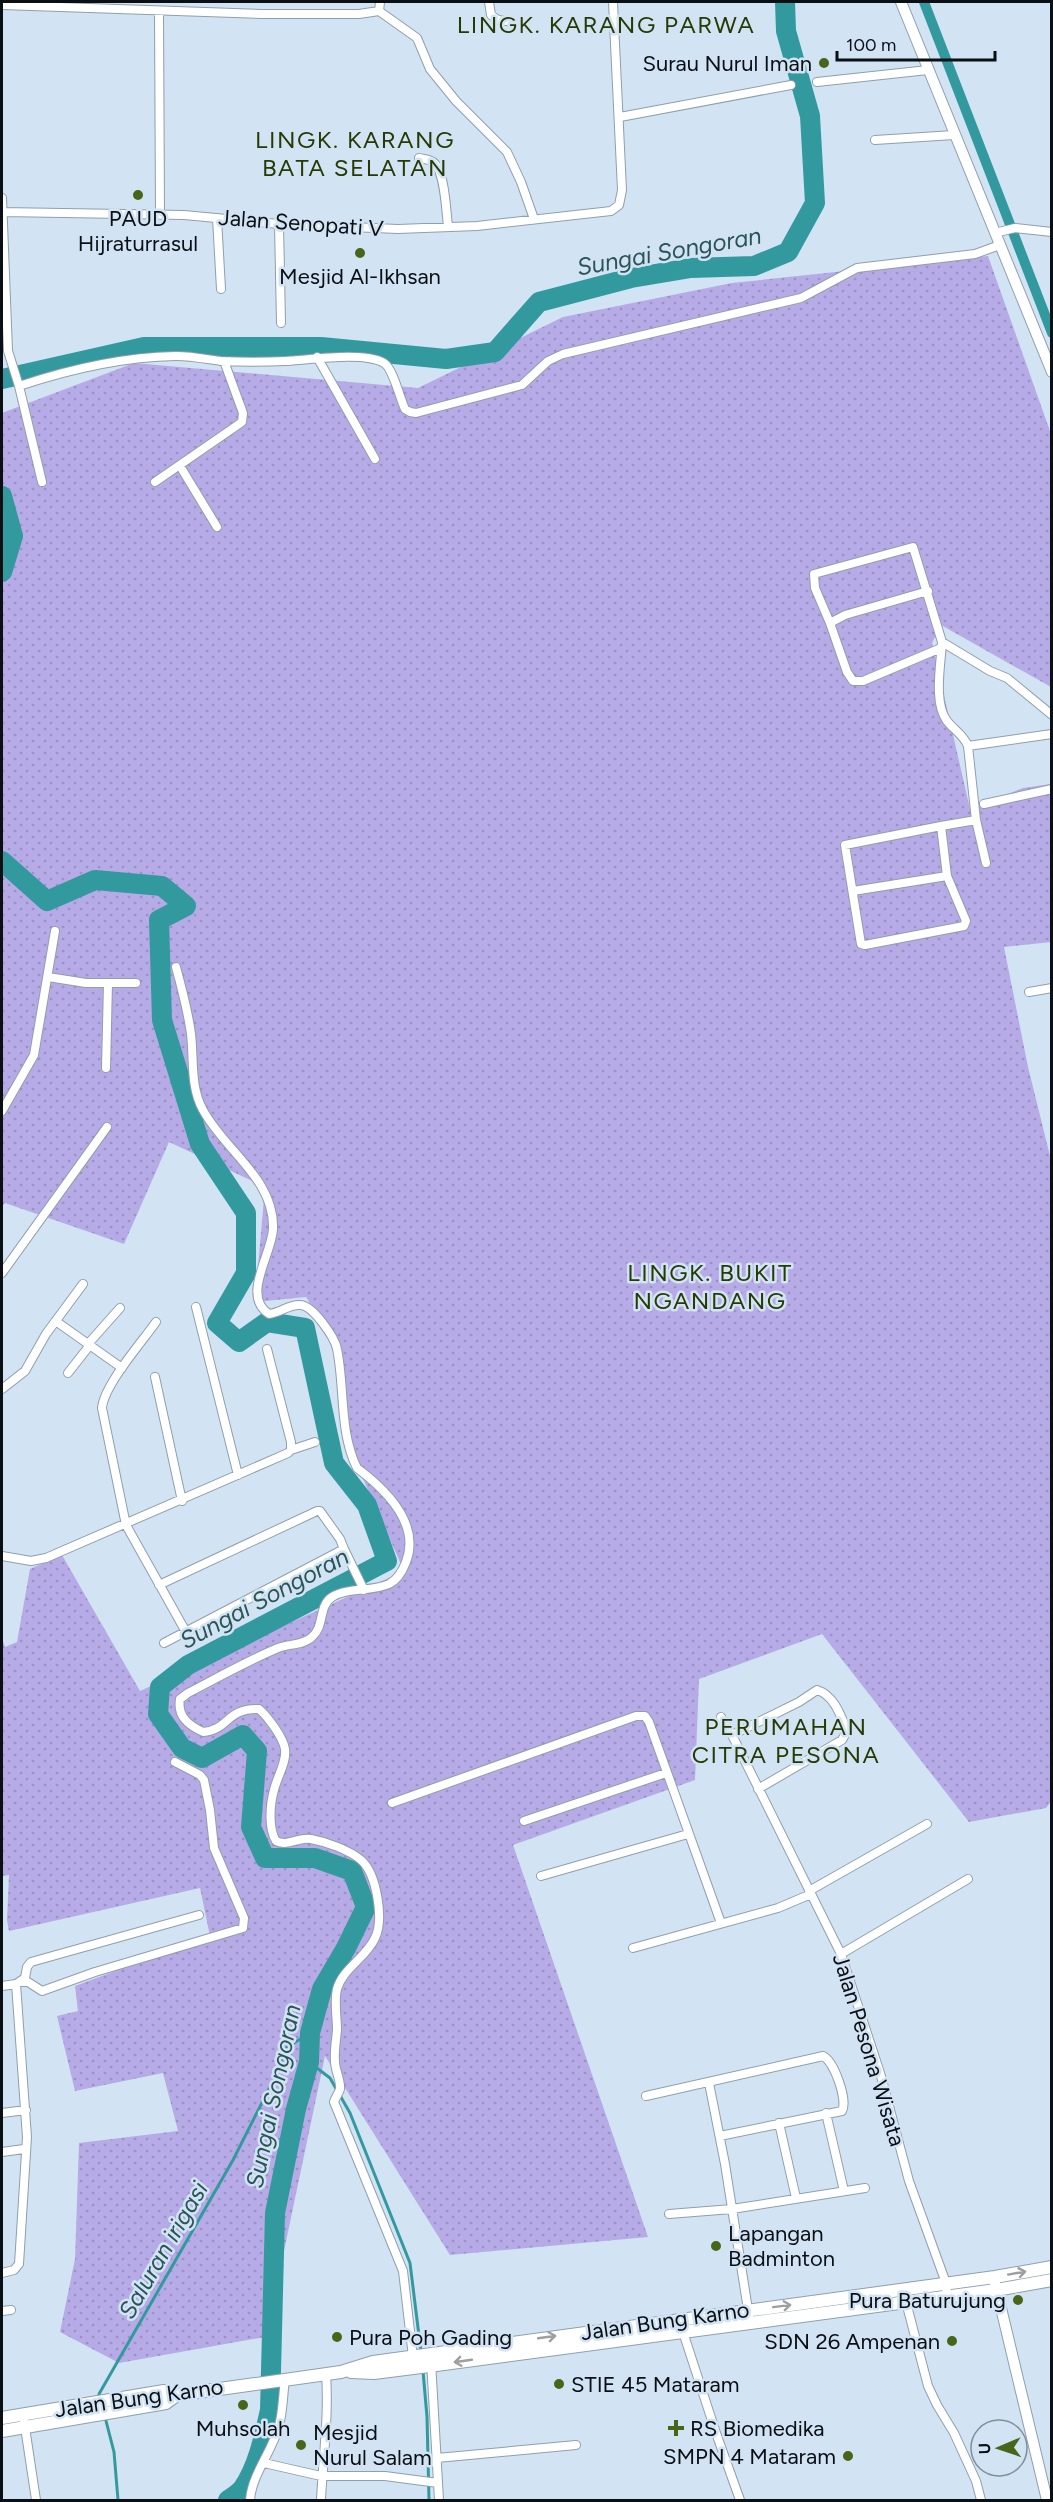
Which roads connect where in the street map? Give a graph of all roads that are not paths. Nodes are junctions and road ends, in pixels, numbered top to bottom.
1 (380, 2) edge
2 (489, 2) edge
3 (613, 2) edge
4 (901, 2) edge
5 (2, 5) edge
6 (159, 11) junction
7 (379, 11) junction
8 (506, 21) dead end
9 (928, 70) junction
10 (817, 82) dead end
11 (791, 85) dead end
12 (620, 117) junction
13 (954, 135) junction
14 (875, 140) dead end
15 (419, 158) dead end
16 (2, 198) edge
17 (2, 212) edge
18 (160, 215) junction
19 (217, 218) junction
20 (534, 219) junction
21 (279, 224) junction
22 (448, 226) junction
23 (1000, 231) junction
24 (1052, 232) edge
25 (1000, 246) junction
26 (221, 289) dead end
27 (281, 322) dead end
28 (5, 352) edge
29 (317, 357) junction
30 (224, 361) junction
31 (1052, 372) edge
32 (18, 383) junction
33 (375, 459) dead end
34 (180, 466) junction
35 (42, 482) dead end
36 (155, 482) dead end
37 (217, 527) dead end
38 (928, 591) junction
39 (830, 622) junction
40 (941, 645) junction
41 (1052, 715) edge
42 (1052, 735) edge
43 (968, 746) junction
44 (1052, 789) edge
45 (984, 804) dead end
46 (976, 819) junction
47 (941, 826) junction
48 (986, 863) dead end
49 (947, 876) junction
50 (853, 891) junction
51 (56, 931) dead end
52 (176, 967) dead end
53 (48, 977) junction
54 (108, 983) junction
55 (136, 983) dead end
56 (1052, 988) edge
57 (1029, 992) dead end
58 (105, 1068) dead end
59 (2, 1111) edge
60 (107, 1127) dead end
61 (2, 1274) edge
62 (83, 1284) dead end
63 (196, 1307) dead end
64 (120, 1308) dead end
65 (57, 1322) junction
66 (156, 1322) dead end
67 (89, 1344) junction
68 (267, 1349) dead end
69 (122, 1368) junction
70 (68, 1373) dead end
71 (155, 1377) dead end
72 (3, 1388) edge
73 (315, 1442) dead end
74 (291, 1450) junction
75 (238, 1475) junction
76 (182, 1501) junction
77 (126, 1525) junction
78 (344, 1550) junction
79 (2, 1556) edge
80 (159, 1585) junction
81 (363, 1587) junction
82 (186, 1632) junction
83 (164, 1643) dead end
84 (721, 1717) dead end
85 (732, 1735) junction
86 (175, 1762) dead end
87 (666, 1773) junction
88 (758, 1789) junction
89 (392, 1803) dead end
90 (524, 1821) dead end
91 (927, 1824) dead end
92 (688, 1834) junction
93 (541, 1876) dead end
94 (968, 1879) dead end
95 (810, 1892) junction
96 (199, 1915) dead end
97 (721, 1923) junction
98 (633, 1948) dead end
99 (841, 1954) junction
100 (19, 1983) junction
101 (2, 1986) edge
102 (709, 2083) junction
103 (646, 2096) dead end
104 (26, 2110) junction
105 (2, 2113) edge
106 (826, 2113) junction
107 (779, 2123) junction
108 (720, 2136) junction
109 (24, 2149) junction
110 (2, 2152) edge
111 (865, 2188) dead end
112 (844, 2191) junction
113 (796, 2198) junction
114 (732, 2209) junction
115 (669, 2214) dead end
116 (1052, 2267) edge
117 (2, 2273) edge
118 (1052, 2280) edge
119 (995, 2283) junction
120 (947, 2290) junction
121 (906, 2302) junction
122 (749, 2316) junction
123 (682, 2325) junction
124 (424, 2360) junction
125 (326, 2374) junction
126 (282, 2379) junction
127 (2, 2418) edge
128 (24, 2421) junction
129 (2, 2431) edge
130 (576, 2445) dead end
131 (437, 2458) junction
132 (264, 2463) junction
133 (321, 2476) junction
134 (435, 2482) junction
135 (36, 2500) edge
136 (250, 2500) edge
137 (321, 2500) edge
138 (439, 2500) edge
139 (740, 2500) edge
140 (981, 2500) edge
141 (1047, 2500) edge

1 - 7 street
2 - 8 street
3 - 12 street
4 - 9 street
5 - 6 street
6 - 7 street
6 - 18 street
7 - 20 street
9 - 10 street
9 - 13 street
11 - 12 street
12 - 20 street, Jalan Senopati V
13 - 14 street
13 - 23 street
15 - 22 street
16 - 17 street
17 - 18 street, Jalan Senopati V
17 - 28 street
18 - 19 street, Jalan Senopati V
19 - 21 street, Jalan Senopati V
19 - 26 street
20 - 22 street, Jalan Senopati V
21 - 22 street, Jalan Senopati V
21 - 27 street
23 - 24 street
23 - 25 street
25 - 29 street
25 - 31 street
28 - 32 street
29 - 30 street
29 - 33 street
30 - 32 street
30 - 34 street
32 - 35 street
34 - 36 street
34 - 37 street
38 - 39 street
38 - 39 street
38 - 40 street
39 - 40 street
40 - 41 street
40 - 43 street
42 - 43 street
43 - 46 street
44 - 45 street
46 - 47 street
46 - 48 street
47 - 49 street
47 - 50 street
49 - 50 street
49 - 50 street
51 - 53 street
52 - 81 street
53 - 54 street
53 - 59 street
54 - 55 street
54 - 58 street
56 - 57 street
60 - 61 street
62 - 65 street
63 - 75 street
64 - 67 street
65 - 67 street
65 - 72 street
66 - 69 street
67 - 69 street
67 - 70 street
68 - 74 street
69 - 77 street
71 - 76 street
73 - 74 street
74 - 75 street
75 - 76 street
76 - 77 street
77 - 79 street
77 - 80 street
78 - 80 street
78 - 81 street
78 - 82 street
80 - 82 street
81 - 124 street
82 - 83 street
84 - 85 street, Jalan Pesona Wisata
85 - 88 street, Jalan Pesona Wisata
85 - 88 street
86 - 100 street
87 - 89 street
87 - 90 street
87 - 92 street
88 - 95 street, Jalan Pesona Wisata
91 - 95 street
92 - 93 street
92 - 97 street
94 - 99 street
95 - 97 street
95 - 99 street, Jalan Pesona Wisata
96 - 100 street
97 - 98 street
99 - 120 street, Jalan Pesona Wisata
100 - 101 street
100 - 104 street
102 - 103 street
102 - 106 street
102 - 108 street
104 - 105 street
104 - 109 street
106 - 107 street
106 - 112 street
107 - 108 street
107 - 113 street
108 - 114 street
109 - 110 street
109 - 117 street
111 - 112 street
112 - 113 street
113 - 114 street
114 - 115 street
114 - 122 street
119 -> 116 main road
118 - 119 main road
119 - 120 main road
119 - 141 street
120 - 121 main road
122 -> 120 main road, Jalan Bung Karno
121 - 122 main road
121 - 140 street
122 - 123 main road, Jalan Bung Karno
123 - 124 main road, Jalan Bung Karno
123 - 139 street
124 - 125 main road, Jalan Bung Karno
124 - 131 street
125 - 126 main road
125 - 133 street
126 - 128 main road, Jalan Bung Karno
126 - 132 street
127 - 128 main road, Jalan Bung Karno
128 - 129 main road
128 - 135 street
130 - 131 street
131 - 134 street
132 - 133 street
132 - 136 street
133 - 134 street
133 - 137 street
134 - 138 street

